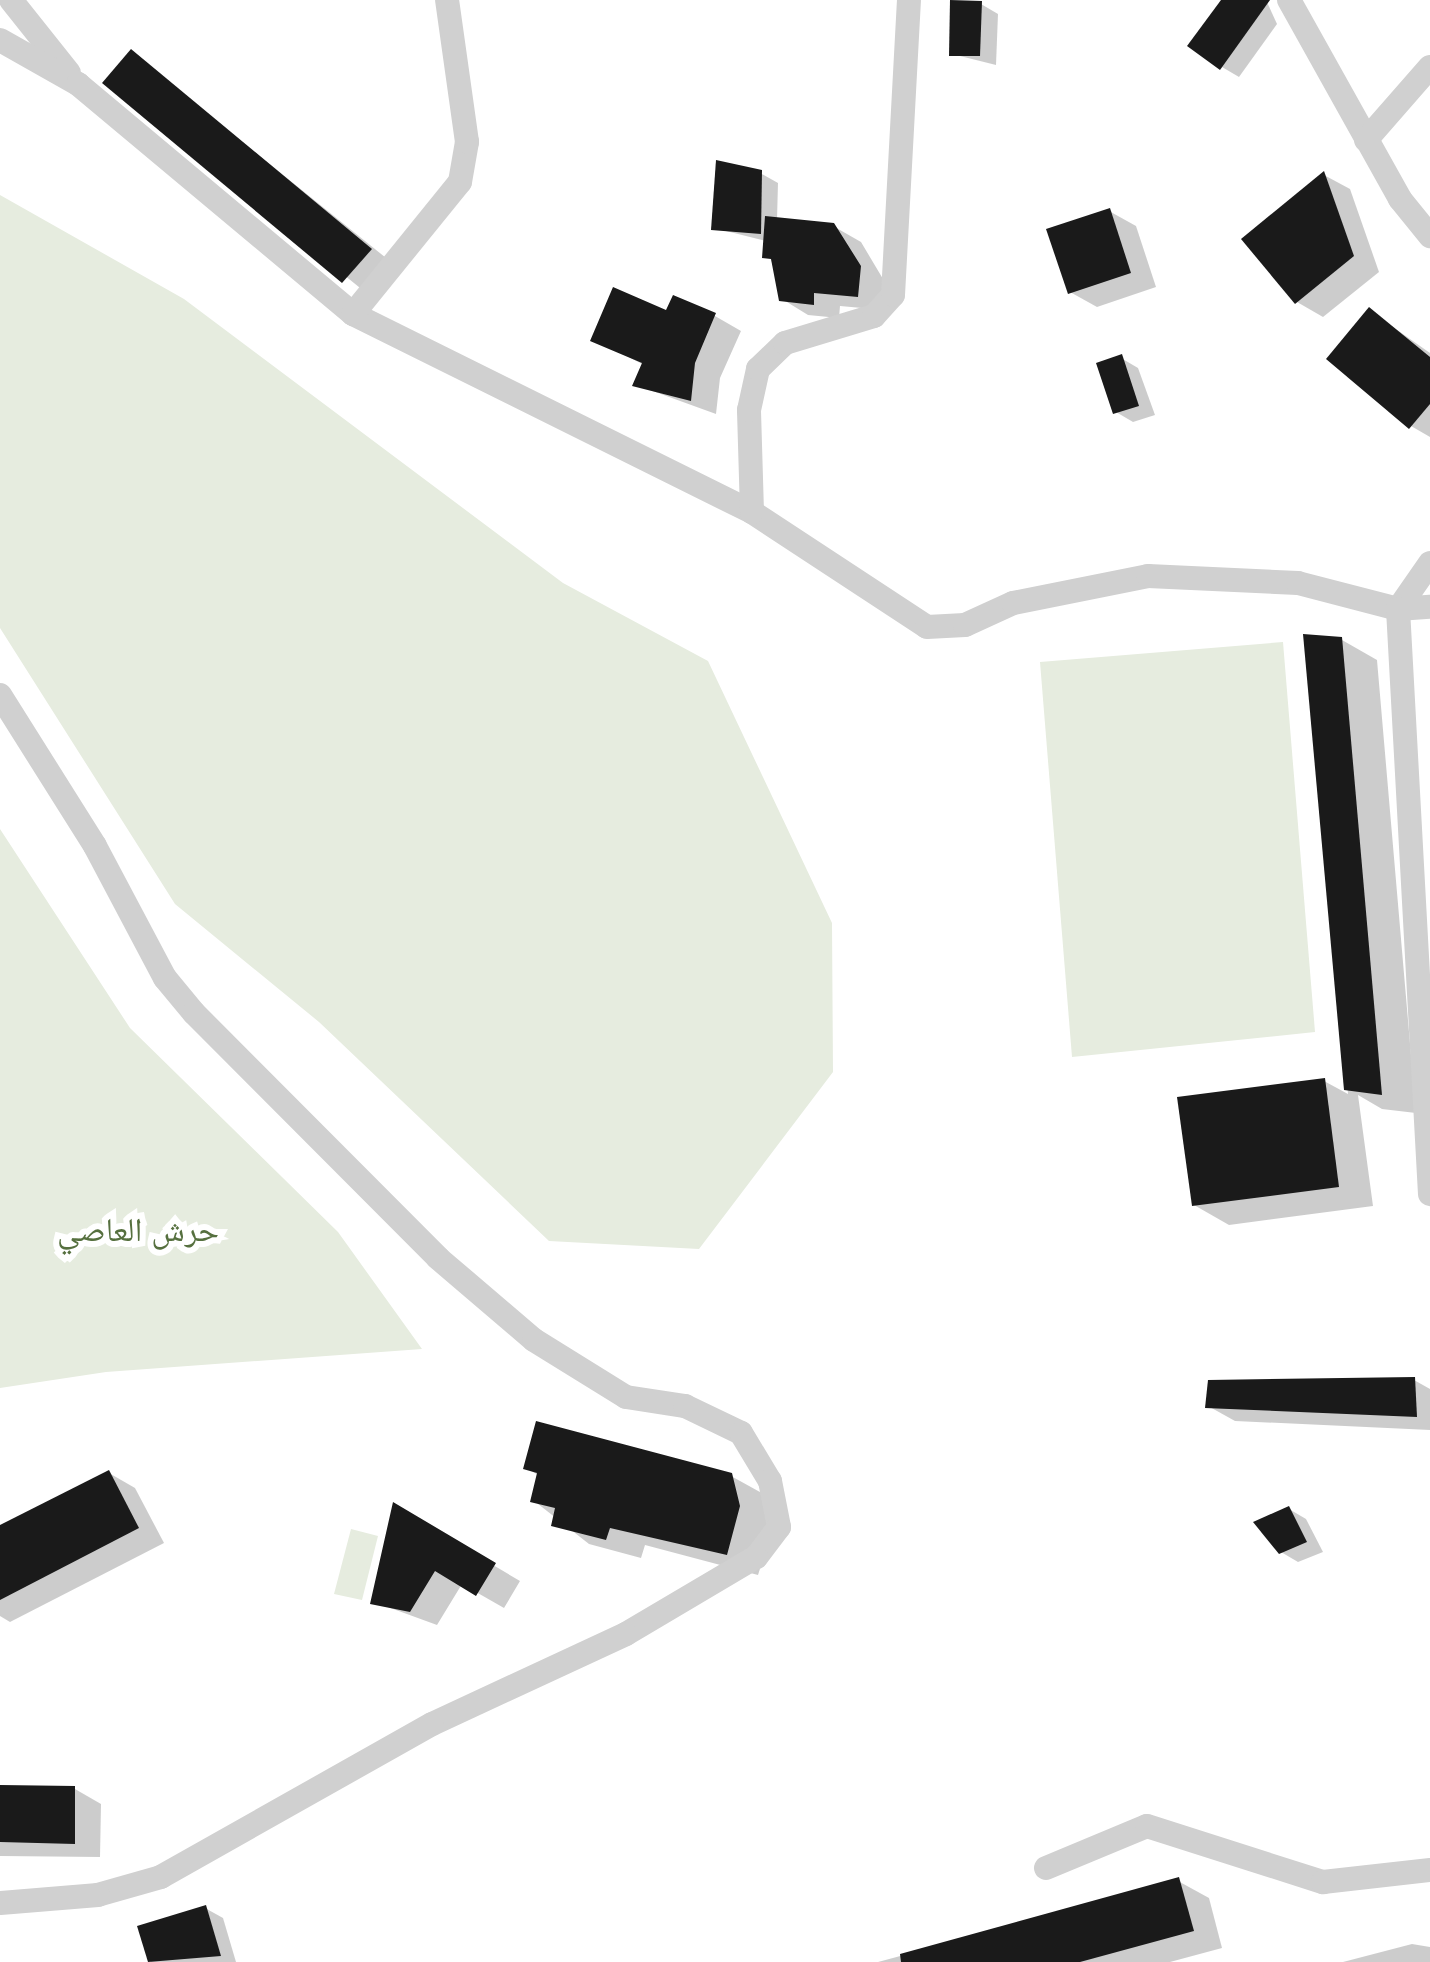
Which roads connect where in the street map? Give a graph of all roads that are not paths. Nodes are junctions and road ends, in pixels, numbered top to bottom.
1 (11, 0) edge
2 (446, 0) edge
3 (909, 0) edge
4 (1289, 0) edge
5 (0, 40) edge
6 (1430, 67) edge
7 (78, 84) junction
8 (1366, 140) junction
9 (1430, 236) edge
10 (353, 314) junction
11 (752, 512) junction
12 (1428, 575) edge
13 (1430, 607) edge
14 (1398, 609) junction
15 (0, 695) edge
16 (1419, 841) edge
17 (1428, 1137) edge
18 (1430, 1194) edge
19 (1046, 1868) dead end
20 (1430, 1870) edge
21 (0, 1903) edge

1 - 7 street
2 - 10 street
3 - 11 street
4 - 8 street
5 - 7 street
6 - 8 street
7 - 10 street
8 - 9 street
10 - 11 street
11 - 14 street
12 - 14 street
13 - 14 street
14 - 16 street
15 - 21 street
16 - 17 street
17 - 18 street
19 - 20 street

